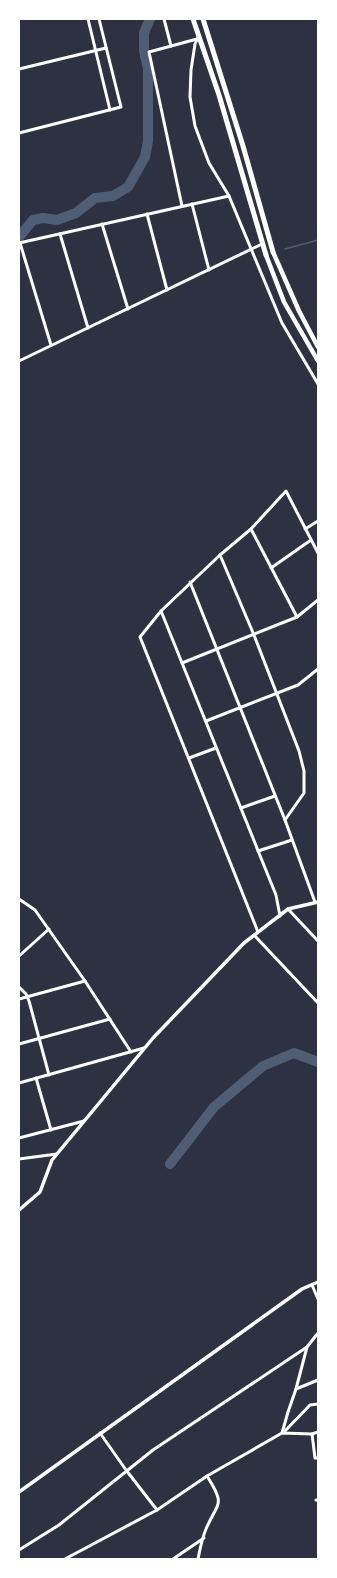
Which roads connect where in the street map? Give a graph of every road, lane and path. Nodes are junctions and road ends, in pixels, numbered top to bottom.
1 (88, 19) edge
2 (99, 19) edge
3 (164, 19) edge
4 (193, 19) edge
5 (203, 19) edge
6 (198, 37) junction
7 (171, 46) junction
8 (106, 48) junction
9 (96, 50) junction
10 (19, 69) edge
11 (110, 110) junction
12 (19, 132) edge
13 (229, 196) junction
14 (192, 204) junction
15 (182, 206) junction
16 (148, 214) junction
17 (102, 224) junction
18 (60, 234) junction
19 (20, 243) edge
20 (262, 244) junction
21 (252, 250) junction
22 (273, 252) joint
23 (266, 255) joint
24 (209, 270) junction
25 (167, 290) junction
26 (128, 309) junction
27 (88, 328) junction
28 (51, 346) junction
29 (318, 347) edge
30 (19, 361) edge
31 (318, 361) edge
32 (318, 384) edge
33 (318, 521) edge
34 (251, 529) junction
35 (306, 529) junction
36 (311, 540) junction
37 (318, 553) edge
38 (220, 555) junction
39 (271, 568) junction
40 (190, 582) junction
41 (318, 600) edge
42 (161, 611) junction
43 (297, 617) junction
44 (254, 635) junction
45 (217, 649) junction
46 (182, 663) junction
47 (318, 669) edge
48 (277, 693) junction
49 (240, 707) junction
50 (206, 721) junction
51 (216, 748) junction
52 (188, 758) junction
53 (275, 796) junction
54 (241, 808) junction
55 (285, 820) junction
56 (292, 840) junction
57 (258, 851) junction
58 (19, 900) edge
59 (316, 902) edge
60 (288, 910) junction
61 (280, 916) junction
62 (49, 929) junction
63 (258, 932) junction
64 (254, 935) junction
65 (318, 941) edge
66 (19, 956) edge
67 (85, 981) junction
68 (19, 987) edge
69 (28, 997) junction
70 (19, 999) edge
71 (318, 1003) edge
72 (110, 1019) junction
73 (40, 1038) junction
74 (19, 1044) edge
75 (144, 1048) junction
76 (131, 1052) junction
77 (49, 1075) junction
78 (36, 1078) junction
79 (19, 1083) edge
80 (84, 1121) junction
81 (50, 1130) junction
82 (19, 1138) edge
83 (57, 1154) junction
84 (19, 1159) edge
85 (19, 1210) edge
86 (318, 1282) edge
87 (312, 1285) junction
88 (318, 1299) edge
89 (318, 1333) edge
90 (307, 1347) junction
91 (318, 1380) edge
92 (296, 1389) junction
93 (318, 1404) edge
94 (318, 1432) edge
95 (100, 1433) junction
96 (282, 1433) junction
97 (312, 1434) junction
98 (318, 1458) edge
99 (126, 1470) junction
100 (207, 1476) junction
101 (19, 1492) edge
102 (157, 1510) junction
103 (204, 1538) junction
104 (19, 1550) edge
105 (73, 1554) junction
106 (65, 1559) edge
107 (75, 1559) edge
108 (173, 1559) edge
109 (198, 1559) edge

1 - 9 street
2 - 8 street
3 - 7 street
4 - 6 highway
5 - 22 highway
6 - 7 street
6 - 13 street
6 - 20 highway
7 - 15 street
8 - 9 street
8 - 11 street
9 - 10 street
9 - 11 street
11 - 12 street
13 - 14 street
13 - 21 street
14 - 15 street
14 - 24 street
15 - 16 street
16 - 17 street
16 - 25 street
17 - 18 street
17 - 26 street
18 - 19 street
18 - 27 street
19 - 28 street
20 - 21 street
20 - 23 highway
21 - 24 street
21 - 32 street
22 - 29 main road
23 - 31 main road
24 - 25 street
25 - 26 street
26 - 27 street
27 - 28 street
28 - 30 street
33 - 35 street
34 - 35 street
34 - 38 street
34 - 39 street
35 - 36 street
36 - 37 street
36 - 39 street
38 - 40 street
38 - 44 street
39 - 43 street
40 - 42 street
40 - 45 street
41 - 43 street
42 - 46 street
42 - 52 street
43 - 44 street
44 - 45 street
44 - 48 street
45 - 46 street
45 - 49 street
46 - 50 street
47 - 48 street
48 - 49 street
48 - 55 street
49 - 50 street
49 - 53 street
50 - 51 street
51 - 52 street
51 - 54 street
52 - 63 street
53 - 54 street
53 - 55 street
54 - 57 street
55 - 56 street
56 - 57 street
56 - 59 street
57 - 61 street
58 - 62 street
59 - 60 street
60 - 61 street
60 - 65 street
61 - 63 street
62 - 66 street
62 - 67 street
63 - 64 street
64 - 71 street
64 - 75 street
67 - 69 street
67 - 72 street
68 - 69 street
69 - 70 street
69 - 73 street
72 - 73 street
72 - 76 street
73 - 74 street
73 - 77 street
75 - 76 street
75 - 80 street
76 - 77 street
77 - 78 street
78 - 79 street
78 - 81 street
80 - 81 street
80 - 83 street
81 - 82 street
83 - 84 street
83 - 85 street
86 - 87 street
87 - 88 street
87 - 95 street
89 - 90 street
90 - 92 street
90 - 99 street
91 - 92 street
92 - 96 street
93 - 96 street
94 - 97 street
95 - 99 street
95 - 101 street
96 - 97 street
96 - 100 street
97 - 98 street
99 - 102 street
99 - 104 street
100 - 102 street
100 - 103 street
102 - 105 street
103 - 108 street
103 - 109 street
105 - 106 street
105 - 107 street

